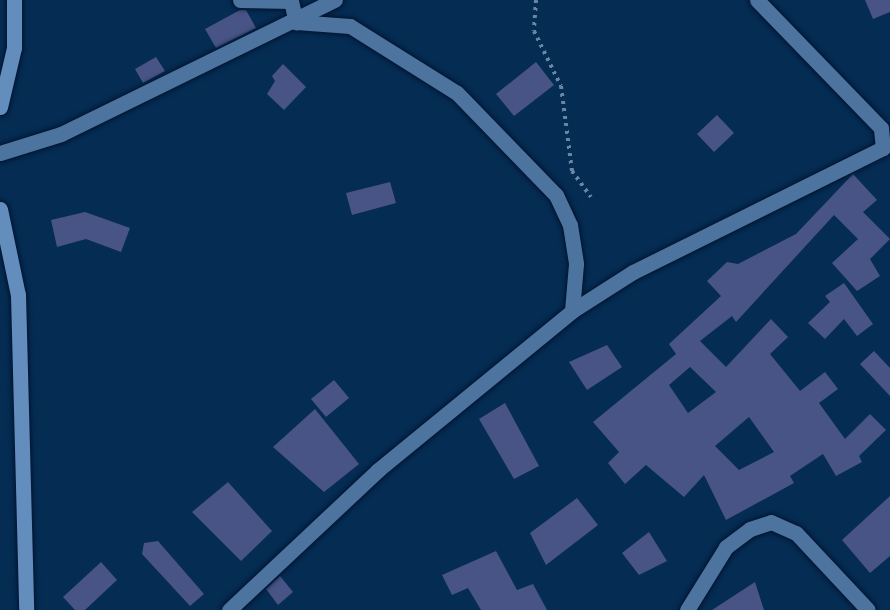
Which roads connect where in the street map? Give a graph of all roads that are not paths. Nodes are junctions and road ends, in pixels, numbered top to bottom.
1 (14, 0) edge
2 (240, 0) edge
3 (335, 0) edge
4 (757, 0) edge
5 (296, 22) junction
6 (0, 107) edge
7 (0, 153) edge
8 (0, 209) edge
9 (572, 311) junction
10 (26, 610) edge
11 (229, 610) edge
12 (687, 610) edge
13 (868, 610) edge

1 - 6 main road
2 - 5 street
3 - 5 street
4 - 9 street
5 - 7 street
5 - 9 street
8 - 10 main road
9 - 11 street
12 - 13 street

